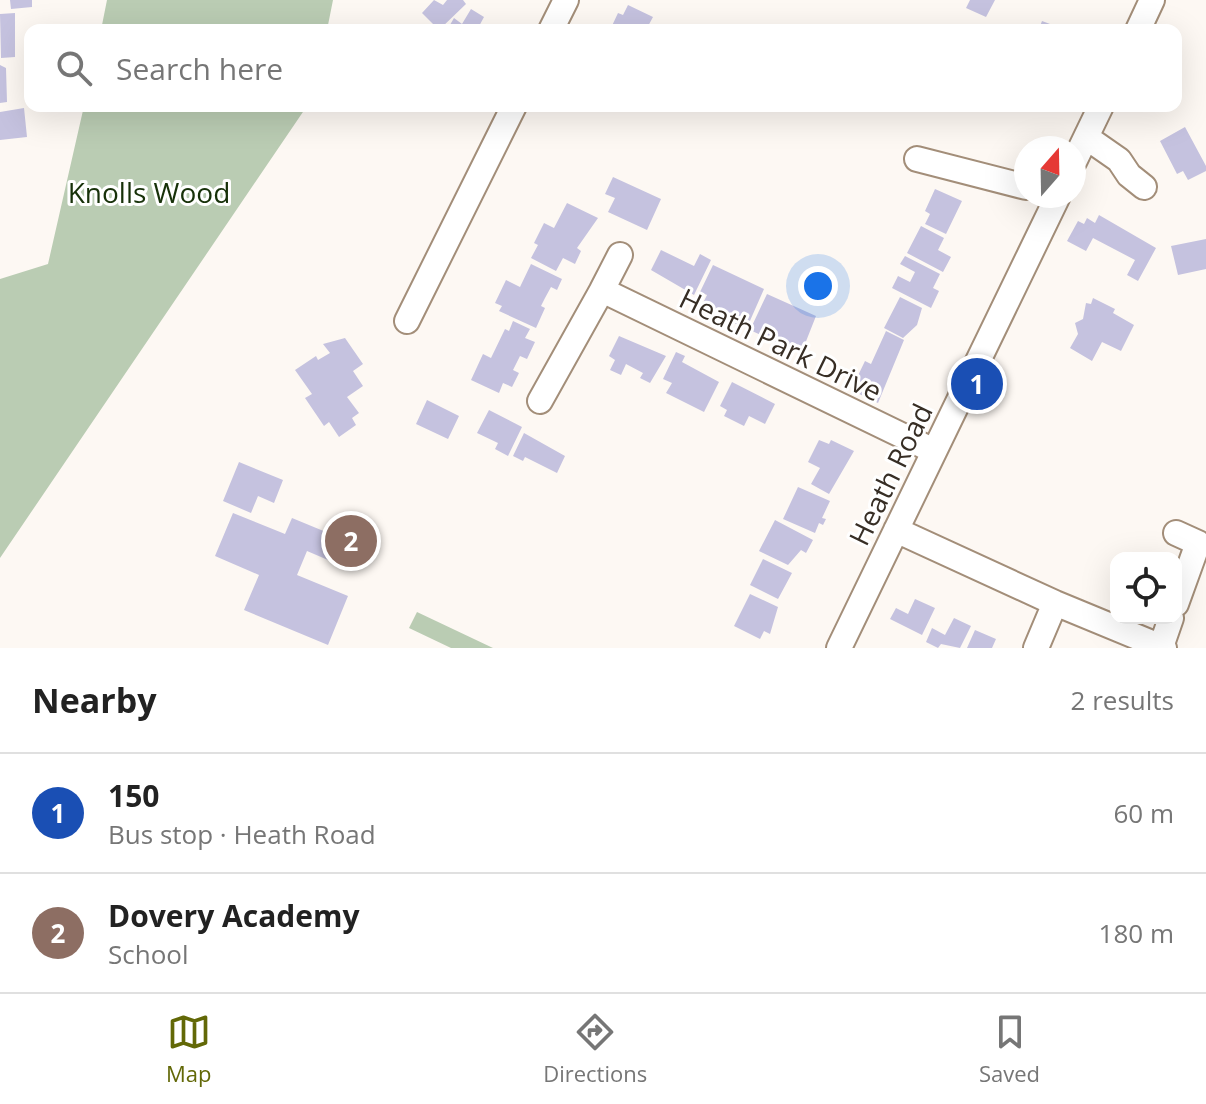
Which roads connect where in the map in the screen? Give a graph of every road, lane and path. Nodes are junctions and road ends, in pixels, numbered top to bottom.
1 (566, 0) edge
2 (554, 24) edge
3 (511, 112) edge
4 (1098, 112) edge
5 (1086, 137) joint
6 (917, 159) dead end
7 (1014, 184) edge
8 (1144, 187) dead end
9 (1052, 208) edge
10 (620, 255) dead end
11 (602, 290) junction
12 (407, 321) dead end
13 (540, 401) dead end
14 (934, 451) junction
15 (896, 530) junction
16 (1193, 541) edge
17 (1182, 582) edge
18 (1055, 603) junction
19 (1169, 624) edge
20 (1162, 647) edge
21 (839, 648) edge
22 (1036, 648) edge

1 - 2 street
3 - 12 street
4 - 5 street
5 - 8 street
6 - 7 street
9 - 14 street, Heath Road
10 - 11 street
11 - 13 street
11 - 14 street, Heath Park Drive
14 - 15 street, Heath Road
15 - 18 street
15 - 21 street, Heath Road
16 - 17 street
18 - 20 street
18 - 22 street
19 - 20 street

